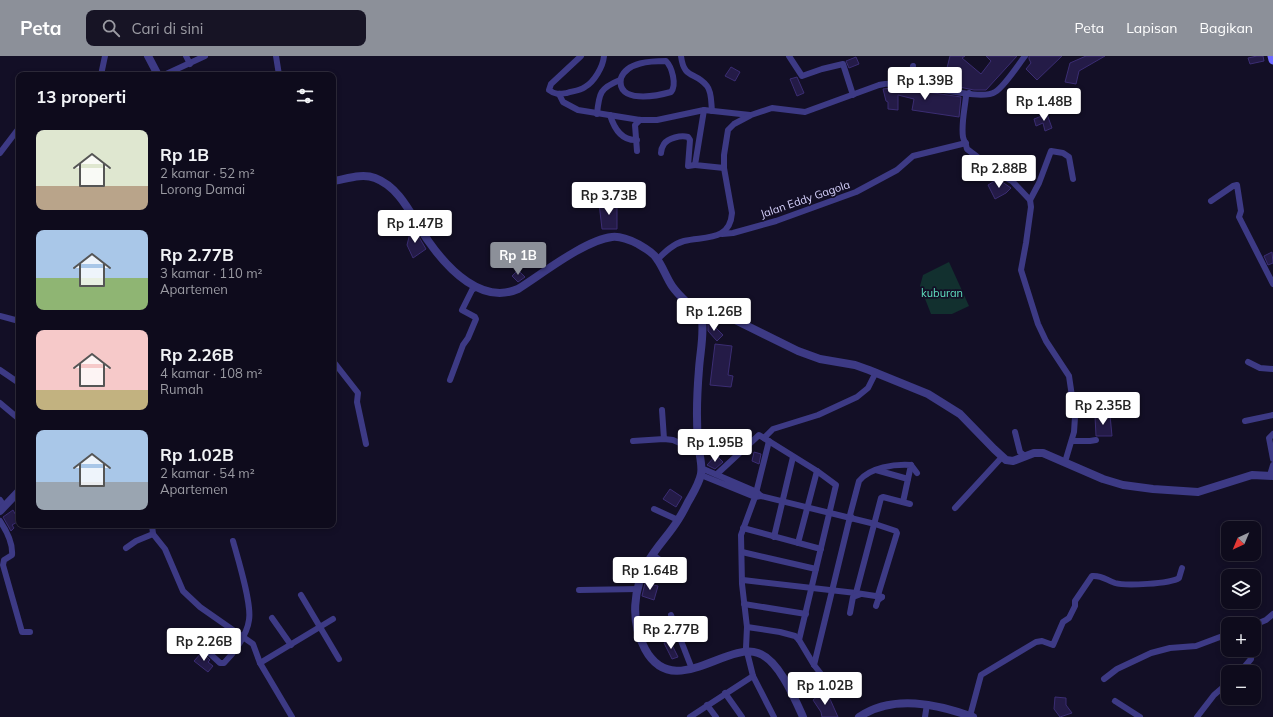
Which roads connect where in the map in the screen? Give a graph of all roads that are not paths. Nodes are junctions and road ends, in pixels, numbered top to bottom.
1 (105, 56) edge
2 (148, 56) edge
3 (186, 56) edge
4 (205, 56) edge
5 (276, 56) edge
6 (581, 56) edge
7 (604, 56) edge
8 (681, 56) edge
9 (789, 56) edge
10 (1024, 56) edge
11 (1272, 56) edge
12 (1273, 60) edge
13 (190, 64) junction
14 (913, 66) dead end
15 (102, 72) edge
16 (156, 72) edge
17 (171, 72) edge
18 (279, 72) edge
19 (620, 80) junction
20 (908, 83) junction
21 (969, 93) junction
22 (559, 94) junction
23 (853, 94) junction
24 (704, 110) junction
25 (712, 111) junction
26 (734, 113) junction
27 (597, 114) junction
28 (610, 115) junction
29 (751, 115) junction
30 (640, 120) junction
31 (734, 124) junction
32 (16, 132) edge
33 (637, 140) junction
34 (966, 143) junction
35 (637, 151) dead end
36 (0, 153) edge
37 (661, 154) dead end
38 (695, 165) junction
39 (724, 168) junction
40 (1073, 179) dead end
41 (336, 180) edge
42 (1030, 200) junction
43 (1211, 201) dead end
44 (722, 234) junction
45 (658, 259) junction
46 (1273, 284) edge
47 (476, 287) junction
48 (697, 312) junction
49 (0, 316) edge
50 (16, 320) edge
51 (1248, 362) dead end
52 (336, 365) edge
53 (1273, 369) edge
54 (0, 370) edge
55 (876, 372) junction
56 (450, 380) dead end
57 (16, 381) edge
58 (0, 404) edge
59 (662, 410) dead end
60 (1273, 415) edge
61 (16, 417) edge
62 (1246, 421) dead end
63 (1015, 432) dead end
64 (1273, 434) edge
65 (664, 439) junction
66 (767, 439) junction
67 (1096, 440) dead end
68 (633, 441) dead end
69 (1072, 441) junction
70 (366, 444) dead end
71 (698, 451) junction
72 (1025, 456) junction
73 (793, 457) junction
74 (1002, 457) junction
75 (1273, 459) edge
76 (1065, 462) junction
77 (911, 465) junction
78 (1273, 465) edge
79 (876, 470) junction
80 (701, 471) junction
81 (817, 471) junction
82 (917, 473) dead end
83 (717, 474) junction
84 (1271, 476) edge
85 (908, 479) junction
86 (732, 480) junction
87 (731, 487) junction
88 (16, 494) edge
89 (758, 495) junction
90 (783, 502) junction
91 (903, 502) junction
92 (910, 504) dead end
93 (1, 506) edge
94 (806, 508) junction
95 (955, 508) dead end
96 (654, 509) dead end
97 (830, 513) junction
98 (852, 518) junction
99 (678, 520) junction
100 (0, 521) edge
101 (875, 524) junction
102 (152, 528) edge
103 (743, 528) junction
104 (153, 534) junction
105 (774, 537) junction
106 (233, 541) dead end
107 (798, 543) junction
108 (126, 548) dead end
109 (821, 549) junction
110 (742, 552) junction
111 (653, 555) junction
112 (1182, 568) dead end
113 (816, 569) junction
114 (679, 574) dead end
115 (743, 580) junction
116 (812, 588) junction
117 (638, 589) junction
118 (579, 590) dead end
119 (833, 590) junction
120 (859, 593) junction
121 (301, 595) dead end
122 (882, 597) junction
123 (744, 604) junction
124 (876, 606) dead end
125 (850, 613) dead end
126 (806, 614) junction
127 (1273, 614) edge
128 (671, 615) dead end
129 (272, 618) dead end
130 (333, 619) dead end
131 (1261, 622) edge
132 (747, 627) junction
133 (320, 628) junction
134 (30, 632) dead end
135 (242, 636) junction
136 (1221, 637) edge
137 (799, 640) junction
138 (291, 645) junction
139 (206, 650) dead end
140 (748, 653) junction
141 (339, 659) dead end
142 (1251, 659) dead end
143 (260, 663) junction
144 (1246, 665) edge
145 (814, 666) junction
146 (692, 669) junction
147 (753, 676) junction
148 (1104, 679) dead end
149 (829, 684) dead end
150 (1221, 689) edge
151 (725, 693) junction
152 (1115, 701) dead end
153 (927, 704) junction
154 (707, 705) junction
155 (972, 716) edge
156 (292, 717) edge
157 (690, 717) edge
158 (716, 717) edge
159 (742, 717) edge
160 (774, 717) edge
161 (803, 717) edge
162 (859, 717) edge
163 (925, 717) edge
164 (1140, 717) edge
165 (1196, 717) edge

1 - 15 street
2 - 16 street
3 - 13 street
4 - 13 street
5 - 18 street
6 - 22 street
7 - 22 street
8 - 25 street
9 - 23 street
10 - 21 street
11 - 12 main road
13 - 17 street
14 - 20 street
19 - 19 street
19 - 27 street
20 - 21 street
20 - 23 street
21 - 34 street
22 - 27 street
23 - 29 street
24 - 25 street
24 - 30 street
24 - 38 street
25 - 26 street
26 - 29 street
26 - 31 street
27 - 28 street
28 - 30 street
28 - 33 street
29 - 31 street
30 - 33 street
31 - 39 street
32 - 36 street
33 - 35 street
34 - 42 street
34 - 44 street, Jalan Eddy Gagola
37 - 38 street
38 - 39 street
39 - 44 street
40 - 42 street
41 - 47 street
42 - 69 street
43 - 46 street
44 - 45 street, Jalan Eddy Gagola
45 - 47 street
45 - 48 street
47 - 56 street
48 - 55 street
48 - 71 street
49 - 50 street
51 - 53 street
52 - 70 street
54 - 57 street
55 - 66 street
55 - 74 street
58 - 61 street
59 - 65 street
60 - 62 street
63 - 72 street
64 - 75 street
65 - 68 street
65 - 71 street
66 - 73 street
66 - 83 street
66 - 89 street
67 - 69 street
69 - 76 street
71 - 80 street
72 - 74 street
72 - 76 street
73 - 81 street
73 - 90 street
74 - 95 street
76 - 84 street
77 - 79 street
77 - 82 street
77 - 85 street
78 - 84 street
79 - 85 street
79 - 98 street
80 - 83 street
80 - 87 street
80 - 99 street
81 - 94 street
81 - 97 street
83 - 86 street
85 - 91 street
86 - 87 street
86 - 89 street
87 - 89 street
88 - 93 street
89 - 90 street
89 - 103 street
90 - 94 street
90 - 105 street
91 - 92 street
91 - 101 street
94 - 97 street
94 - 107 street
96 - 99 street
97 - 98 street
97 - 109 street
98 - 101 street
98 - 119 street
99 - 111 street
100 - 134 street
101 - 120 street
101 - 122 street
102 - 104 street
103 - 105 street
103 - 110 street
104 - 108 street
104 - 135 street
105 - 107 street
106 - 135 street
107 - 109 street
109 - 113 street
110 - 113 street
110 - 115 street
111 - 114 street
111 - 117 street
112 - 155 street
113 - 116 street
115 - 116 street
115 - 123 street
116 - 119 street
116 - 126 street
117 - 118 street
117 - 146 street
119 - 120 street
119 - 145 street
120 - 122 street
120 - 125 street
121 - 133 street
122 - 124 street
123 - 126 street
123 - 132 street
126 - 137 street
127 - 131 street
128 - 146 street
129 - 138 street
130 - 133 street
132 - 137 street
132 - 140 street
133 - 138 street
133 - 141 street
135 - 139 street
135 - 143 street
136 - 148 street
137 - 145 street
138 - 143 street
140 - 146 street
140 - 147 street
140 - 161 street
142 - 144 street
143 - 156 street
145 - 149 street
147 - 151 street
147 - 160 street
150 - 165 street
151 - 154 street
151 - 159 street
152 - 164 street
153 - 155 street
153 - 162 street
153 - 163 street
154 - 157 street
154 - 158 street

